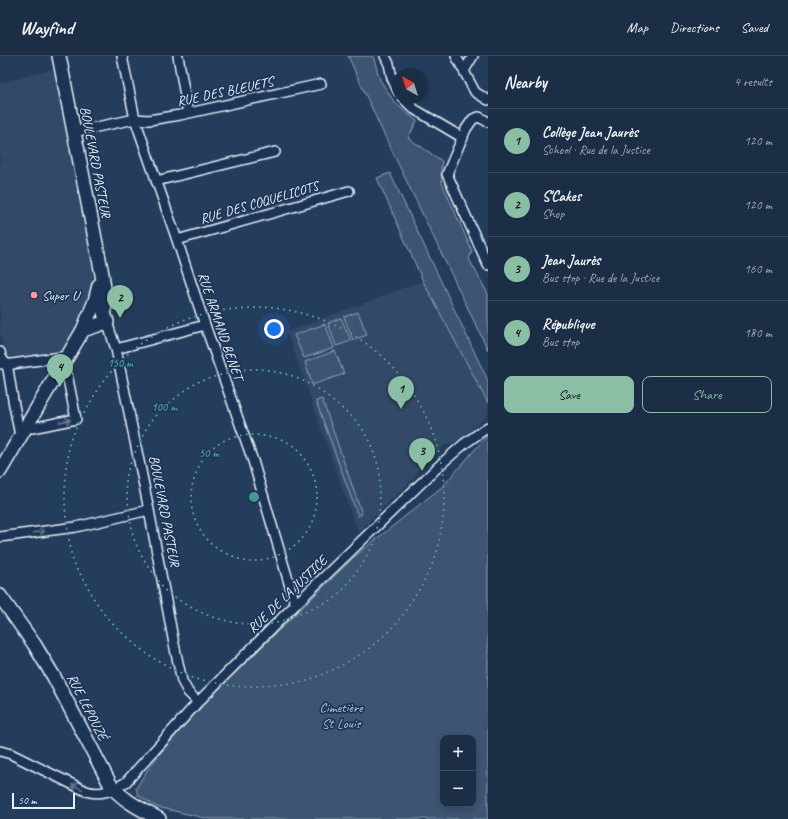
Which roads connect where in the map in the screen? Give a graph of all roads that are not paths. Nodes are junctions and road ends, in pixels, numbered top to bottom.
1 (58, 56) edge
2 (122, 56) edge
3 (178, 56) edge
4 (385, 56) edge
5 (456, 56) edge
6 (473, 56) edge
7 (464, 70) junction
8 (392, 78) edge
9 (321, 84) dead end
10 (488, 100) edge
11 (409, 104) edge
12 (188, 113) junction
13 (135, 119) junction
14 (488, 122) edge
15 (73, 132) junction
16 (463, 138) junction
17 (275, 152) dead end
18 (156, 181) junction
19 (349, 191) dead end
20 (177, 240) junction
21 (488, 265) edge
22 (102, 274) junction
23 (107, 322) junction
24 (205, 325) junction
25 (83, 330) junction
26 (116, 349) junction
27 (0, 352) edge
28 (68, 356) junction
29 (3, 364) edge
30 (60, 370) junction
31 (488, 427) edge
32 (24, 431) junction
33 (0, 471) edge
34 (149, 510) junction
35 (0, 537) edge
36 (0, 596) edge
37 (296, 603) junction
38 (198, 702) junction
39 (0, 751) edge
40 (114, 789) junction
41 (158, 819) edge

1 - 15 street, BOULEVARD PASTEUR
2 - 13 street, RUE ARMAND BENET
3 - 12 street
4 - 8 street
5 - 7 street
6 - 7 street
7 - 10 street
9 - 12 street, RUE DES BLEUETS
11 - 16 street
12 - 13 street, RUE DES BLEUETS
13 - 15 street, RUE DES BLEUETS
13 - 18 street, RUE ARMAND BENET
14 - 16 street
15 - 22 street, BOULEVARD PASTEUR
16 - 21 street
17 - 18 street
18 - 20 street, RUE ARMAND BENET
19 - 20 street, RUE DES COQUELICOTS
20 - 24 street, RUE ARMAND BENET
22 - 23 street, BOULEVARD PASTEUR
22 - 25 street
23 - 25 street
23 - 26 street, BOULEVARD PASTEUR
24 - 26 street
24 - 37 street, RUE ARMAND BENET
25 - 28 street
26 - 34 street, BOULEVARD PASTEUR
27 - 29 street
28 - 29 street
28 - 30 street
29 - 32 street
30 - 32 street
32 -> 30 street
31 - 37 street, RUE DE LA JUSTICE
32 - 33 street
35 -> 34 street
34 - 38 street, BOULEVARD PASTEUR
36 - 40 street, RUE LEPOUZÉ
37 - 38 street, RUE DE LA JUSTICE
38 - 40 street, RUE DE LA JUSTICE
40 -> 39 street
40 - 41 street, RUE LEPOUZÉ

